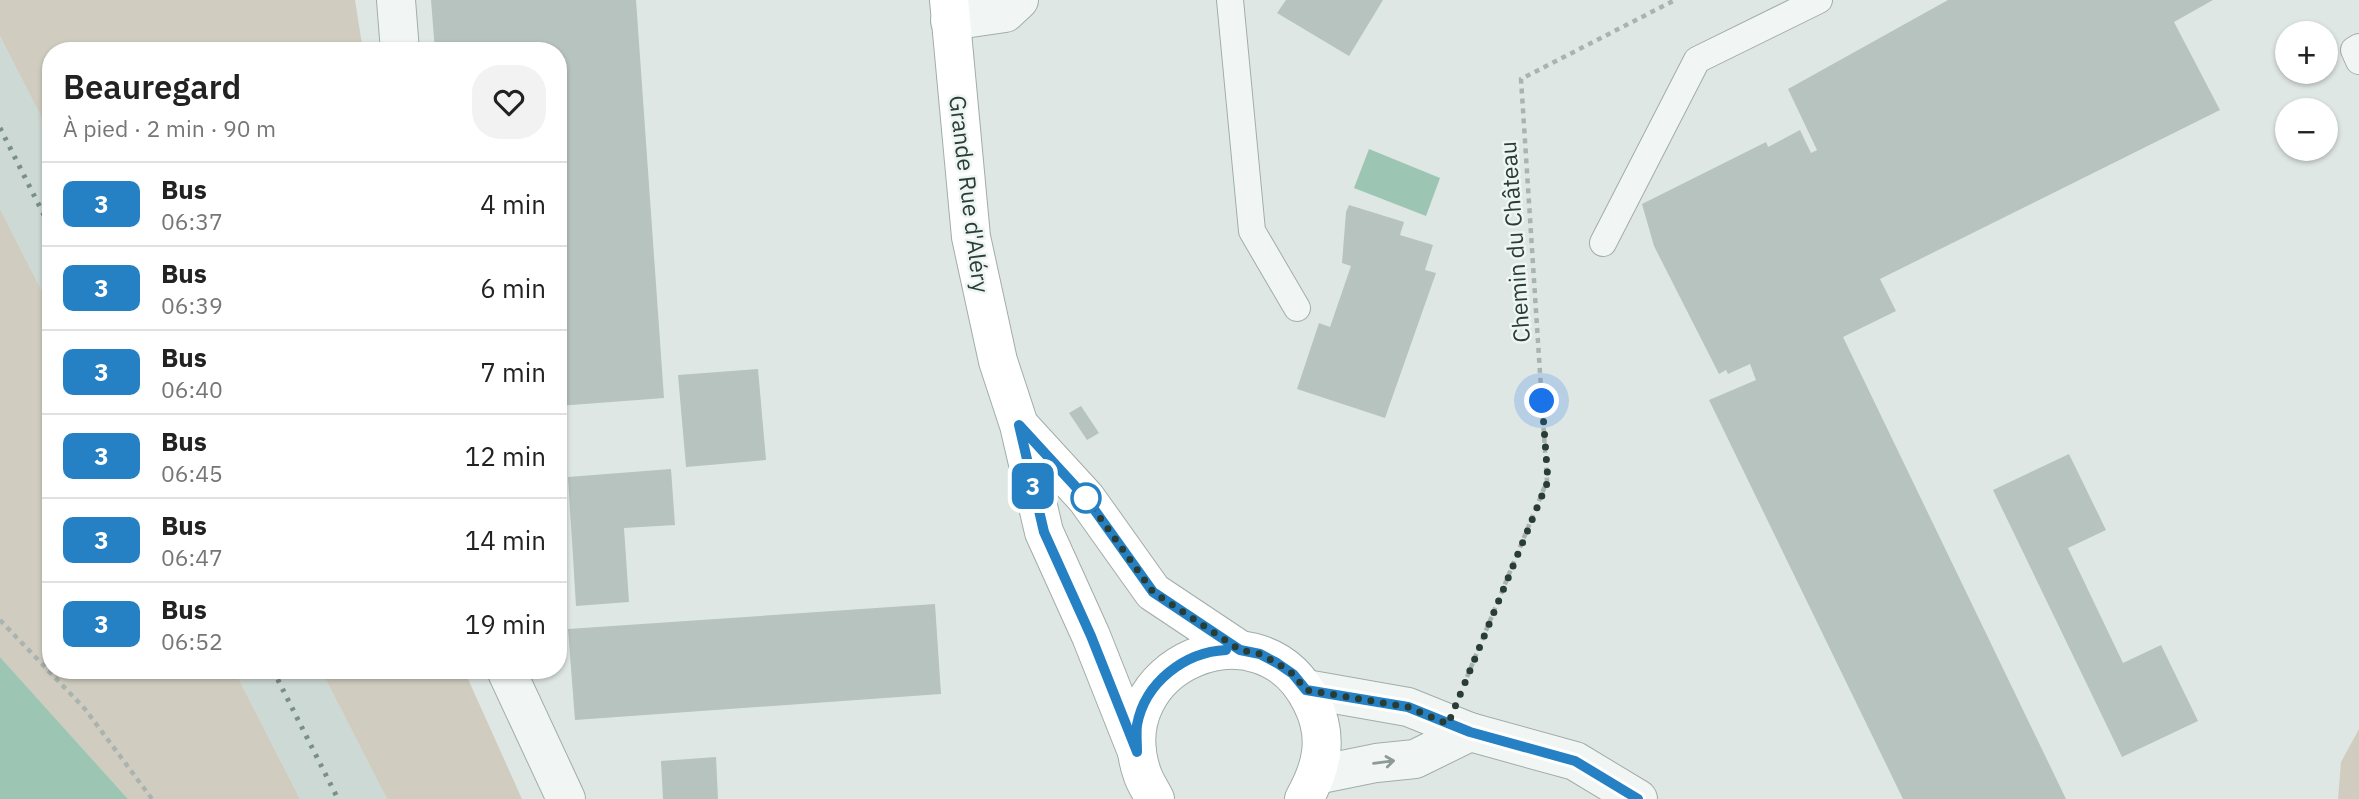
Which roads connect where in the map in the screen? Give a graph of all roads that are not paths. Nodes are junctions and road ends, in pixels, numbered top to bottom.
1 (396, 0) edge
2 (1019, 0) edge
3 (1230, 0) edge
4 (1819, 0) edge
5 (950, 10) edge
6 (399, 42) edge
7 (2359, 47) edge
8 (2359, 61) edge
9 (1603, 243) dead end
10 (1297, 308) dead end
11 (1019, 425) junction
12 (1240, 650) junction
13 (510, 679) edge
14 (1306, 690) junction
15 (1459, 728) junction
16 (1137, 752) junction
17 (1307, 793) edge
18 (566, 799) edge
19 (1156, 799) edge
20 (1638, 799) edge

1 - 6 street
2 - 5 street
3 - 10 lane
4 - 9 lane
5 - 11 street, Grande Rue d'Aléry
7 - 8 lane
11 - 12 street, Grande Rue d'Aléry
11 - 16 street, Grande Rue d'Aléry
12 - 14 street
12 - 16 street
13 - 18 street
14 - 15 street
14 - 17 street
17 -> 15 street
15 - 20 street
16 - 19 street, Grande Rue d'Aléry

